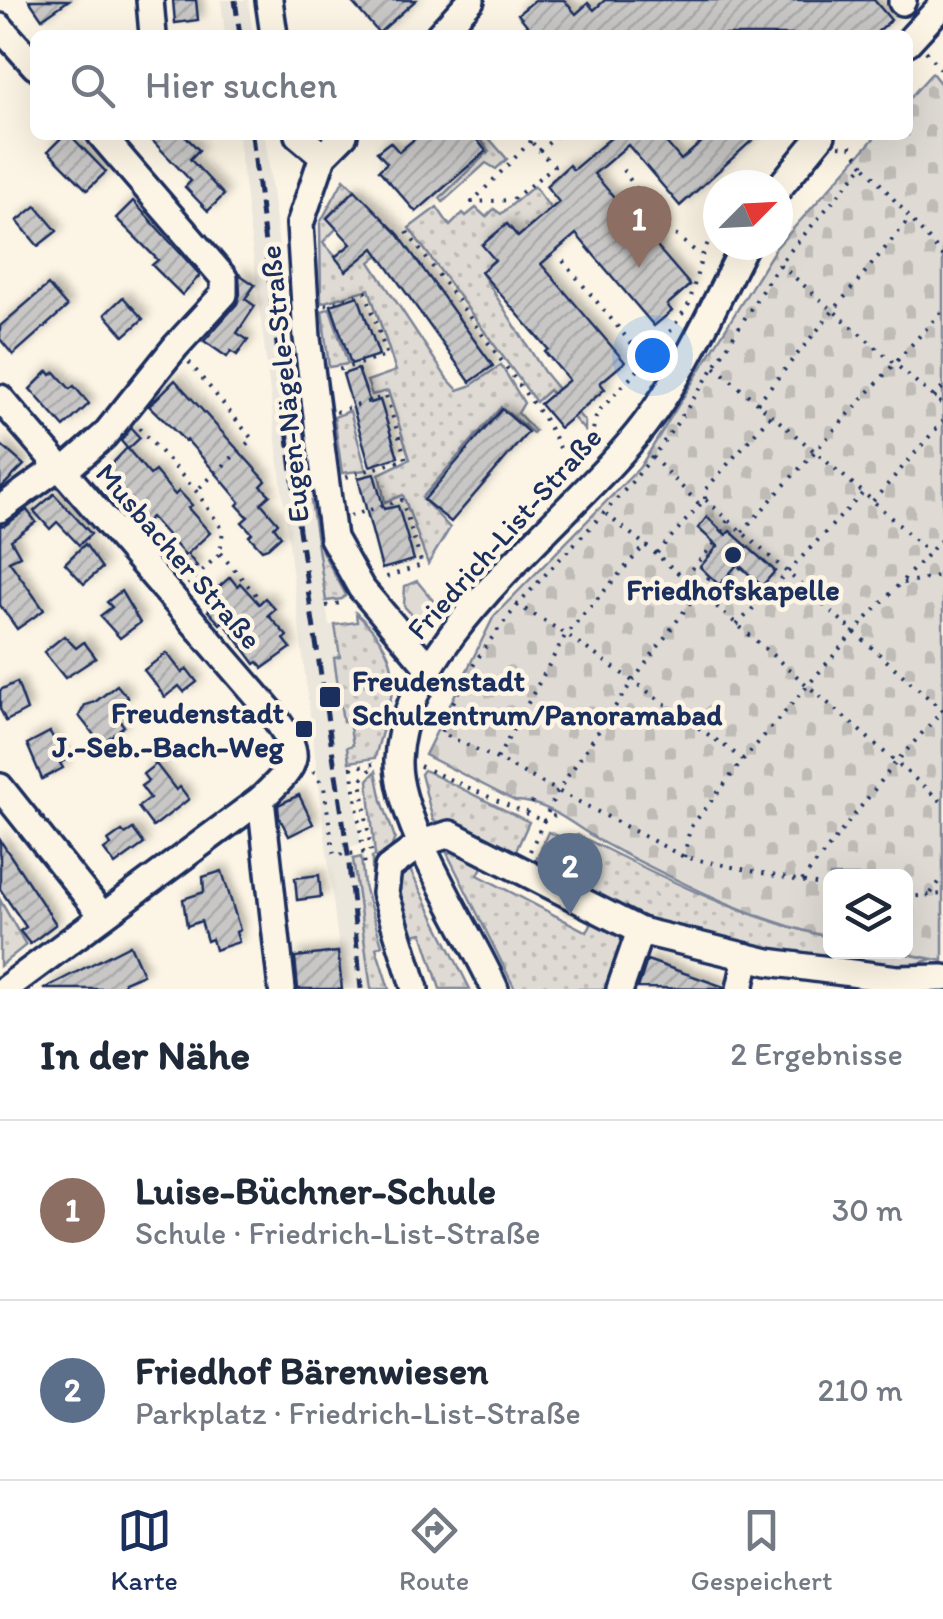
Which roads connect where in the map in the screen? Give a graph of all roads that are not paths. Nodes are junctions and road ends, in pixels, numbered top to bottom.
1 (150, 0) edge
2 (269, 0) edge
3 (471, 0) edge
4 (943, 4) edge
5 (0, 26) edge
6 (153, 30) edge
7 (273, 30) edge
8 (444, 30) edge
9 (913, 37) edge
10 (30, 60) edge
11 (105, 140) edge
12 (304, 140) edge
13 (339, 140) edge
14 (830, 140) edge
15 (322, 156) junction
16 (793, 175) edge
17 (738, 260) edge
18 (0, 398) edge
19 (60, 469) junction
20 (0, 510) edge
21 (428, 667) junction
22 (0, 787) edge
23 (261, 798) junction
24 (422, 843) junction
25 (102, 915) junction
26 (640, 931) junction
27 (748, 958) junction
28 (943, 978) edge
29 (5, 989) edge
30 (282, 989) edge
31 (414, 989) edge
32 (495, 989) edge
33 (620, 989) edge
34 (740, 989) edge

1 - 6 street
2 - 7 street
3 - 8 street
4 - 9 street
5 - 10 street
11 - 19 street
12 - 15 street
13 - 15 street, Eugen-Nägele-Straße
14 - 16 street
15 - 21 street, Eugen-Nägele-Straße
17 - 21 street, Friedrich-List-Straße
18 - 19 street, Musbacher Straße
19 - 20 street
19 - 23 street, Musbacher Straße
21 - 24 street, Friedrich-List-Straße
22 - 25 street
23 - 25 street
23 - 30 street
24 - 26 street
24 - 31 street
24 - 32 street, Friedrich-List-Straße
25 - 29 street
26 - 27 street
26 - 33 street
27 - 28 street
27 - 34 street

